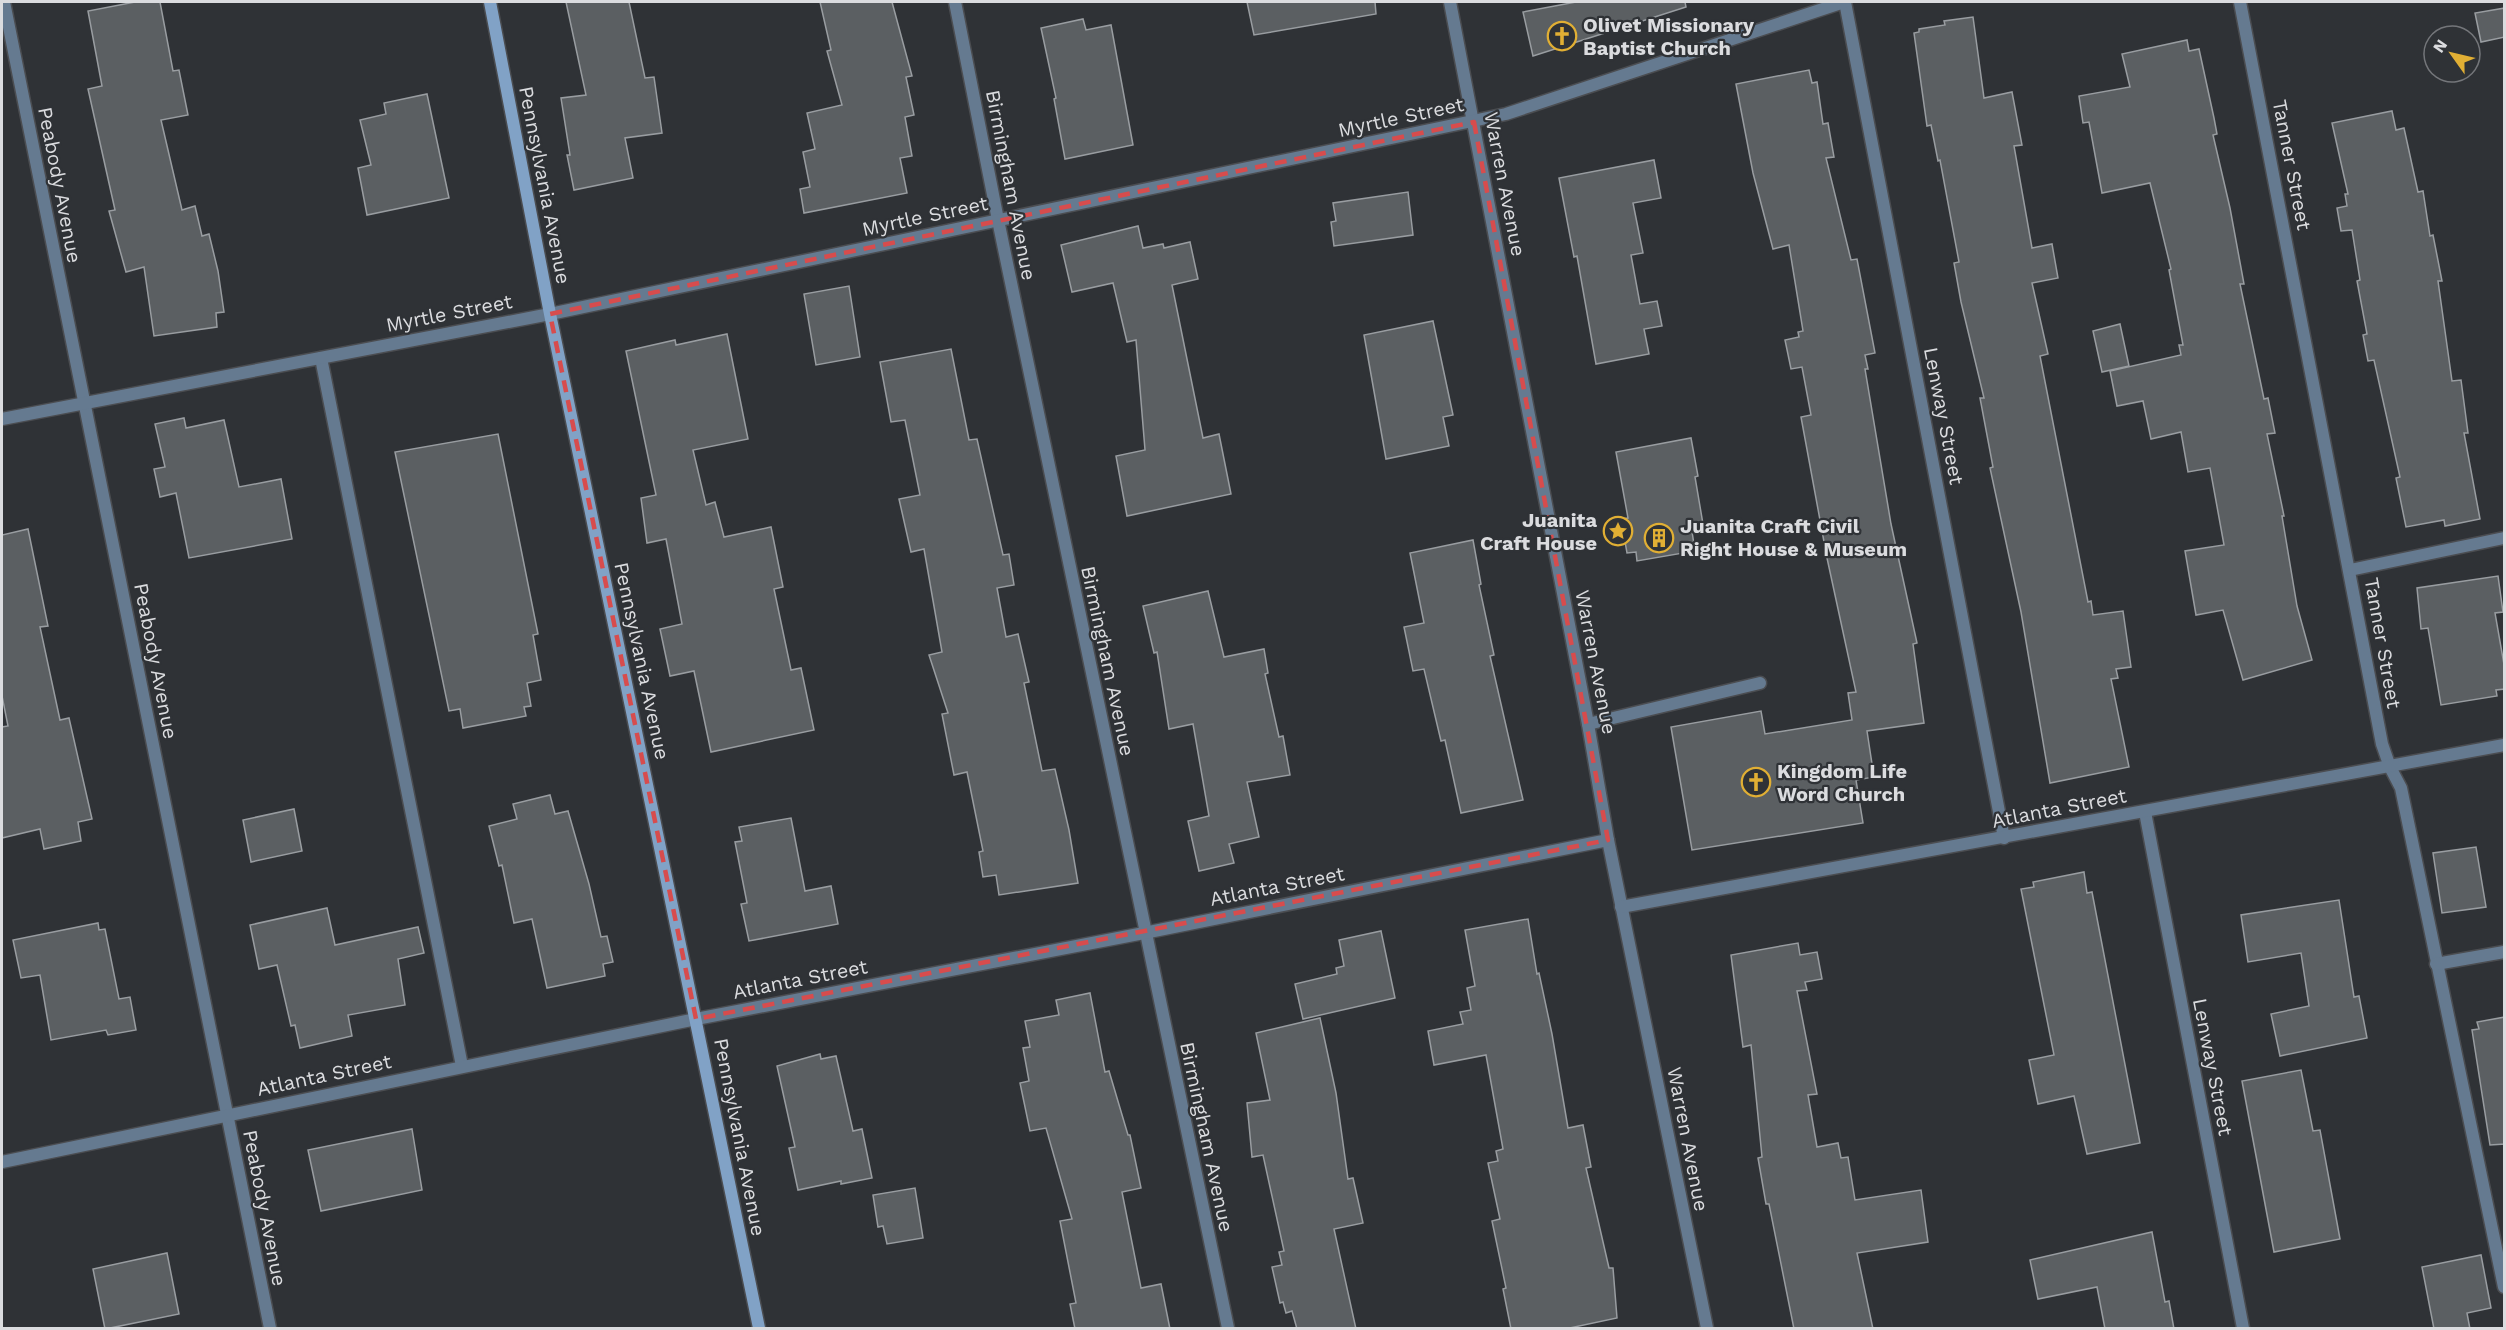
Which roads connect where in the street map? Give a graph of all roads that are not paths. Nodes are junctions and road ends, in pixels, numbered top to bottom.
1 (4, 2) edge
2 (490, 2) edge
3 (955, 2) edge
4 (1450, 2) edge
5 (1845, 2) edge
6 (2240, 2) edge
7 (1474, 122) junction
8 (998, 220) junction
9 (550, 314) junction
10 (321, 358) junction
11 (84, 403) junction
12 (2, 419) edge
13 (2505, 538) edge
14 (2350, 570) junction
15 (1760, 683) dead end
16 (1588, 724) junction
17 (2505, 745) edge
18 (2390, 767) junction
19 (2145, 812) junction
20 (2004, 838) junction
21 (1608, 840) junction
22 (1621, 907) junction
23 (1144, 933) junction
24 (2505, 952) edge
25 (2436, 964) junction
26 (696, 1019) junction
27 (462, 1066) junction
28 (227, 1116) junction
29 (2, 1162) edge
30 (2505, 1287) edge
31 (270, 1329) edge
32 (759, 1329) edge
33 (1228, 1329) edge
34 (1707, 1329) edge
35 (2243, 1329) edge

1 - 11 street, Peabody Avenue
2 - 9 street, Pennsylvania Avenue
3 - 8 street, Birmingham Avenue
4 - 7 street, Warren Avenue
5 - 7 street, Myrtle Street
5 - 20 street, Lenway Street
6 - 14 street, Tanner Street
7 - 8 street, Myrtle Street
7 - 16 street, Warren Avenue
8 - 9 street, Myrtle Street
8 - 23 street, Birmingham Avenue
9 - 10 street, Myrtle Street
9 - 26 street, Pennsylvania Avenue
10 - 11 street, Myrtle Street
10 - 27 street
11 - 12 street, Myrtle Street
11 - 28 street, Peabody Avenue
13 - 14 street
14 - 18 street, Tanner Street
15 - 16 street
16 - 21 street, Warren Avenue
17 - 18 street, Atlanta Street
18 - 19 street, Atlanta Street
18 - 25 street, Tanner Street
19 - 20 street, Atlanta Street
19 - 35 street, Lenway Street
20 - 22 street, Atlanta Street
21 - 22 street, Warren Avenue
21 - 23 street, Atlanta Street
22 - 34 street, Warren Avenue
23 - 26 street, Atlanta Street
23 - 33 street, Birmingham Avenue
24 - 25 street
25 - 30 street, Tanner Street
26 - 27 street, Atlanta Street
26 - 32 street, Pennsylvania Avenue
27 - 28 street, Atlanta Street
28 - 29 street, Atlanta Street
28 - 31 street, Peabody Avenue

